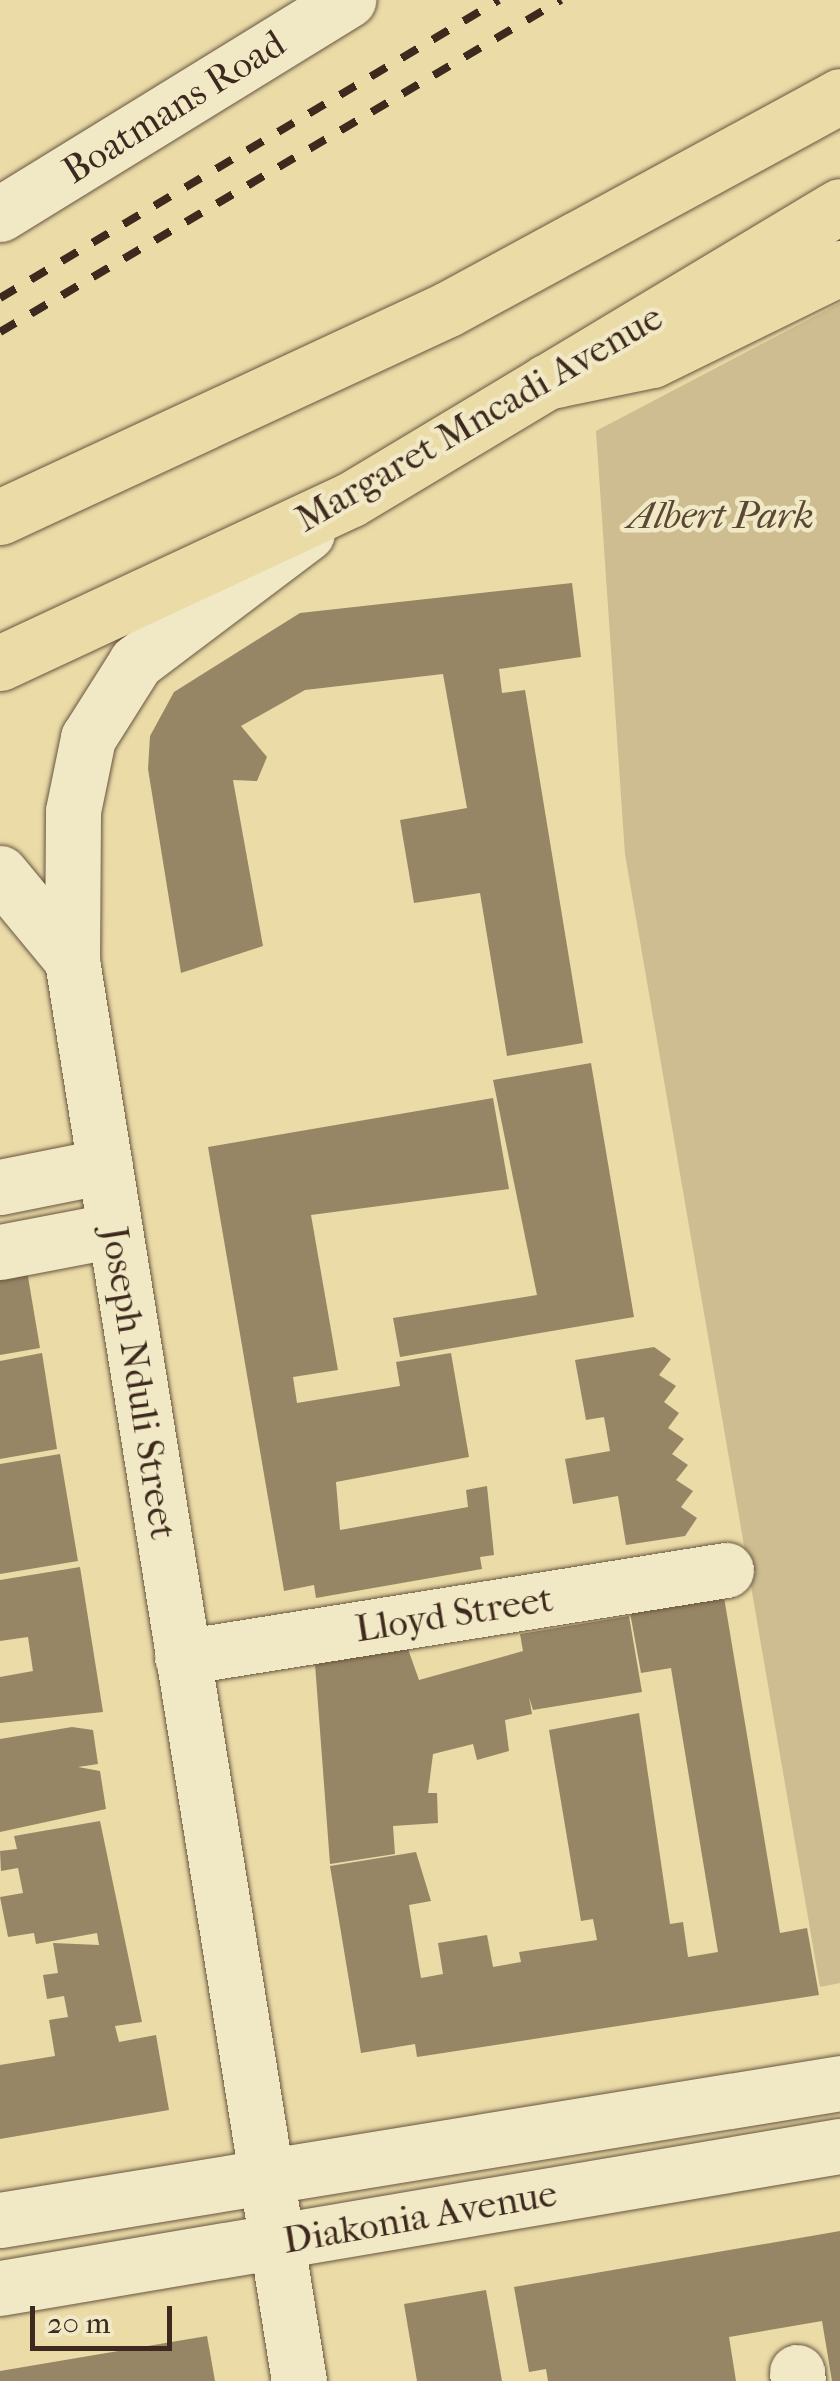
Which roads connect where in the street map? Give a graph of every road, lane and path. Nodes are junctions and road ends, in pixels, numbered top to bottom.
1 (348, 0) edge
2 (840, 96) edge
3 (840, 206) edge
4 (0, 214) edge
5 (840, 268) edge
6 (546, 382) junction
7 (350, 500) junction
8 (0, 518) edge
9 (0, 663) edge
10 (0, 872) edge
11 (72, 960) junction
12 (105, 1166) junction
13 (0, 1187) edge
14 (115, 1230) junction
15 (0, 1252) edge
16 (726, 1570) dead end
17 (182, 1657) junction
18 (840, 2082) edge
19 (736, 2100) junction
20 (840, 2146) edge
21 (746, 2162) junction
22 (266, 2176) junction
23 (0, 2220) edge
24 (276, 2241) junction
25 (0, 2288) edge
26 (299, 2381) edge

1 - 4 street, Boatmans Road
2 - 8 main road
3 - 6 main road, Margaret Mncadi Avenue
5 - 6 main road
6 - 7 main road, Margaret Mncadi Avenue
7 - 9 main road, Margaret Mncadi Avenue
7 - 11 street, Joseph Nduli Street
10 - 11 street
11 - 12 street, Joseph Nduli Street
12 - 13 street
12 - 14 street, Joseph Nduli Street
14 - 15 street
14 - 17 street, Joseph Nduli Street
16 - 17 street, Lloyd Street
17 - 22 street, Joseph Nduli Street
18 - 19 street, Diakonia Avenue
19 - 21 street
19 - 22 street, Diakonia Avenue
20 - 21 street, Diakonia Avenue
21 - 24 street, Diakonia Avenue
22 - 23 street, Diakonia Avenue
22 - 24 street, Joseph Nduli Street
24 - 25 street, Diakonia Avenue
24 - 26 street, Joseph Nduli Street

